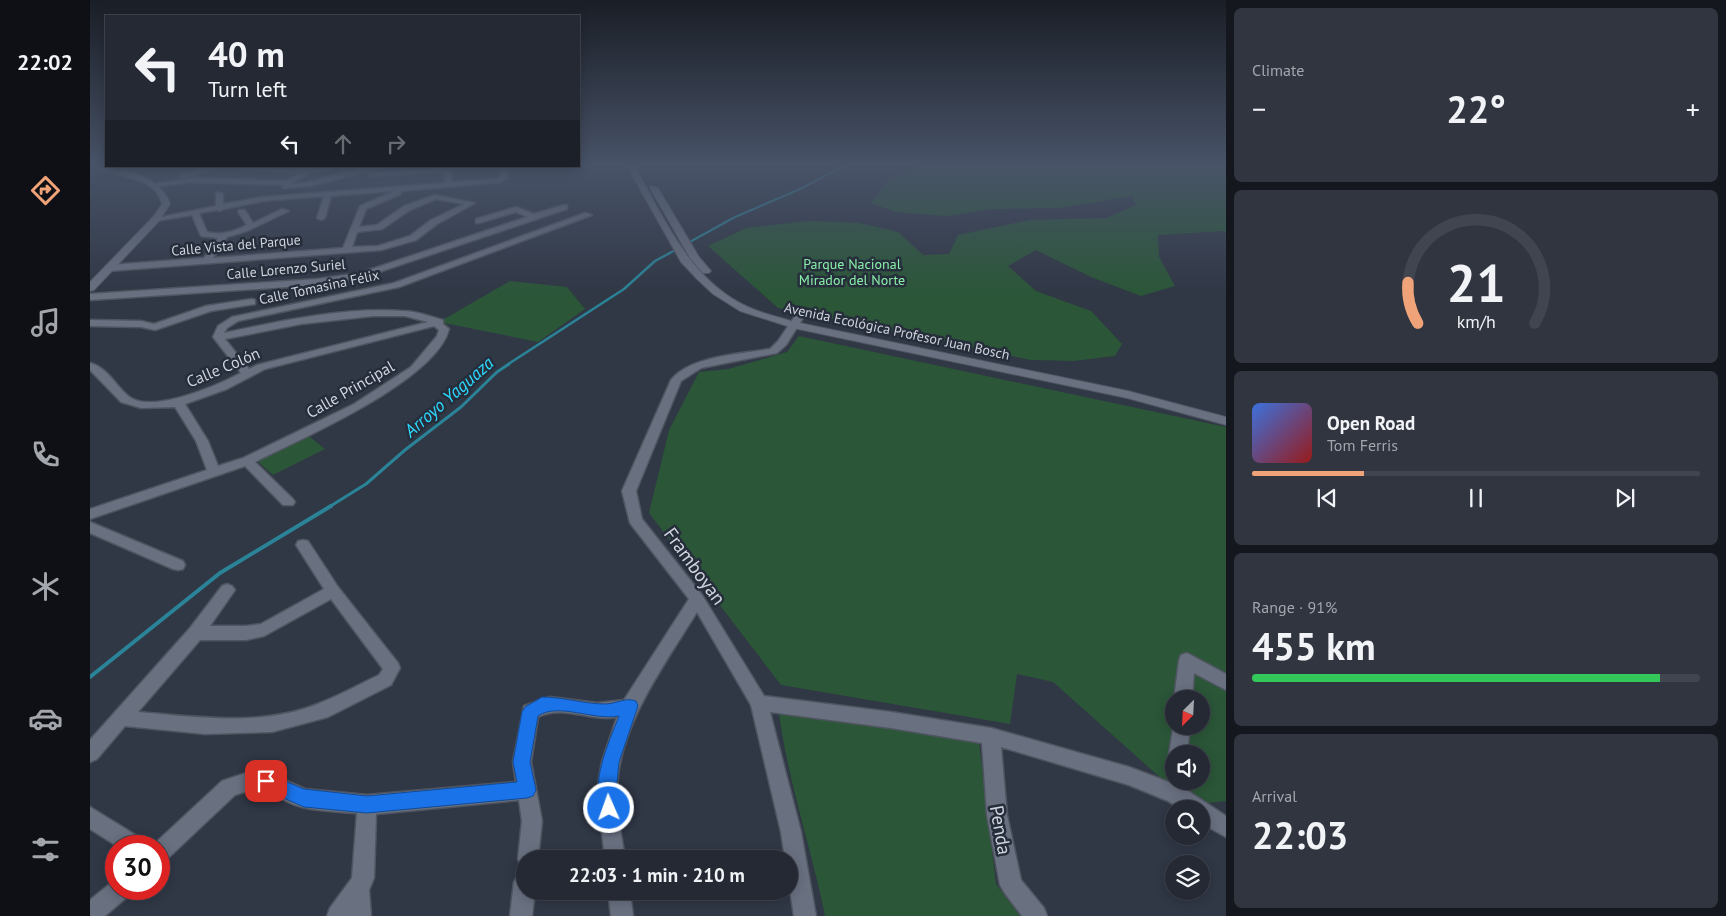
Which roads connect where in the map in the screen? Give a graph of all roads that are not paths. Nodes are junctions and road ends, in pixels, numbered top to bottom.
1 (163, 209) edge
2 (220, 209) edge
3 (324, 209) edge
4 (363, 209) edge
5 (406, 209) edge
6 (460, 209) edge
7 (517, 209) edge
8 (521, 209) edge
9 (559, 209) edge
10 (655, 209) edge
11 (666, 209) edge
12 (242, 212) dead end
13 (285, 212) dead end
14 (195, 214) junction
15 (588, 215) dead end
16 (659, 216) junction
17 (670, 216) junction
18 (534, 217) junction
19 (321, 218) dead end
20 (156, 219) junction
21 (479, 220) dead end
22 (251, 225) junction
23 (356, 230) junction
24 (497, 230) junction
25 (224, 236) junction
26 (519, 241) junction
27 (348, 248) junction
28 (207, 260) junction
29 (690, 260) junction
30 (110, 268) junction
31 (382, 270) junction
32 (396, 285) junction
33 (90, 288) edge
34 (90, 297) edge
35 (252, 302) dead end
36 (440, 322) junction
37 (796, 322) junction
38 (90, 323) edge
39 (218, 336) junction
40 (90, 366) edge
41 (246, 373) junction
42 (178, 403) junction
43 (1226, 411) edge
44 (1211, 417) junction
45 (1226, 421) edge
46 (1226, 425) edge
47 (247, 461) junction
48 (214, 472) junction
49 (288, 502) dead end
50 (90, 514) edge
51 (90, 526) edge
52 (303, 545) dead end
53 (178, 565) dead end
54 (227, 590) dead end
55 (333, 591) junction
56 (697, 599) junction
57 (196, 633) junction
58 (1226, 683) edge
59 (1185, 690) edge
60 (759, 703) junction
61 (630, 706) junction
62 (122, 718) junction
63 (991, 736) junction
64 (90, 753) edge
65 (1165, 785) edge
66 (527, 790) junction
67 (1177, 790) edge
68 (1188, 800) edge
69 (367, 805) junction
70 (90, 817) edge
71 (1210, 817) edge
72 (1226, 827) edge
73 (118, 835) edge
74 (170, 843) edge
75 (529, 850) edge
76 (614, 850) edge
77 (358, 890) junction
78 (107, 900) edge
79 (523, 900) edge
80 (620, 900) edge
81 (90, 915) edge
82 (338, 916) edge
83 (360, 916) edge
84 (521, 916) edge
85 (622, 916) edge
86 (805, 916) edge
87 (1036, 916) edge

1 - 20 street
2 - 14 street
3 - 19 street
4 - 23 street
5 - 23 street, Calle Vista del Parque
6 - 27 street, Calle Vista del Parque
7 - 21 street
8 - 18 street
9 - 18 street, Calle Lorenzo Suriel
10 - 16 street, Avenida Ecológica Profesor Juan Bosch
11 - 17 street, Avenida Ecológica Profesor Juan Bosch
12 - 22 street
13 - 22 street
14 - 20 street
14 - 25 street
15 - 26 street, Calle Tomasina Félix
16 - 17 street
16 - 29 street, Avenida Ecológica Profesor Juan Bosch
17 - 29 street, Avenida Ecológica Profesor Juan Bosch
18 - 24 street, Calle Lorenzo Suriel
20 - 30 street
22 - 25 street
23 - 27 street
24 - 26 street
24 - 31 street, Calle Lorenzo Suriel
25 - 28 street
26 - 32 street, Calle Tomasina Félix
27 - 28 street, Calle Vista del Parque
28 - 30 street, Calle Vista del Parque
29 - 37 street, Avenida Ecológica Profesor Juan Bosch
30 - 33 street
31 - 32 street
31 - 34 street, Calle Lorenzo Suriel
32 - 39 street, Calle Tomasina Félix
35 - 38 street
36 - 39 street
36 - 41 street, Calle Colón
36 - 47 street, Calle Principal
37 - 43 street, Avenida Ecológica Profesor Juan Bosch
37 - 44 street, Avenida Ecológica Profesor Juan Bosch
37 - 56 street, Framboyan
39 - 41 street
40 - 42 street, Calle Colón
41 - 42 street, Calle Colón
42 - 48 street
44 - 45 street, Avenida Ecológica Profesor Juan Bosch
44 - 46 street
47 - 48 street, Calle Principal
47 - 49 street
48 - 50 street, Calle Principal
51 - 53 street
52 - 55 street
54 - 57 street
55 - 57 street
55 - 62 street
56 - 60 street, Framboyan
56 - 61 street
57 - 62 street
58 - 59 street
60 - 63 street
60 - 86 street, Framboyan
61 - 66 street
61 - 76 street
62 - 64 street
63 - 65 street
63 - 87 street, Penda
66 - 69 street
66 - 75 street
67 - 68 street
69 - 74 street
69 - 77 street
70 - 73 street
71 - 72 street
77 - 82 street
77 - 83 street
78 - 81 street
79 - 84 street
80 - 85 street

